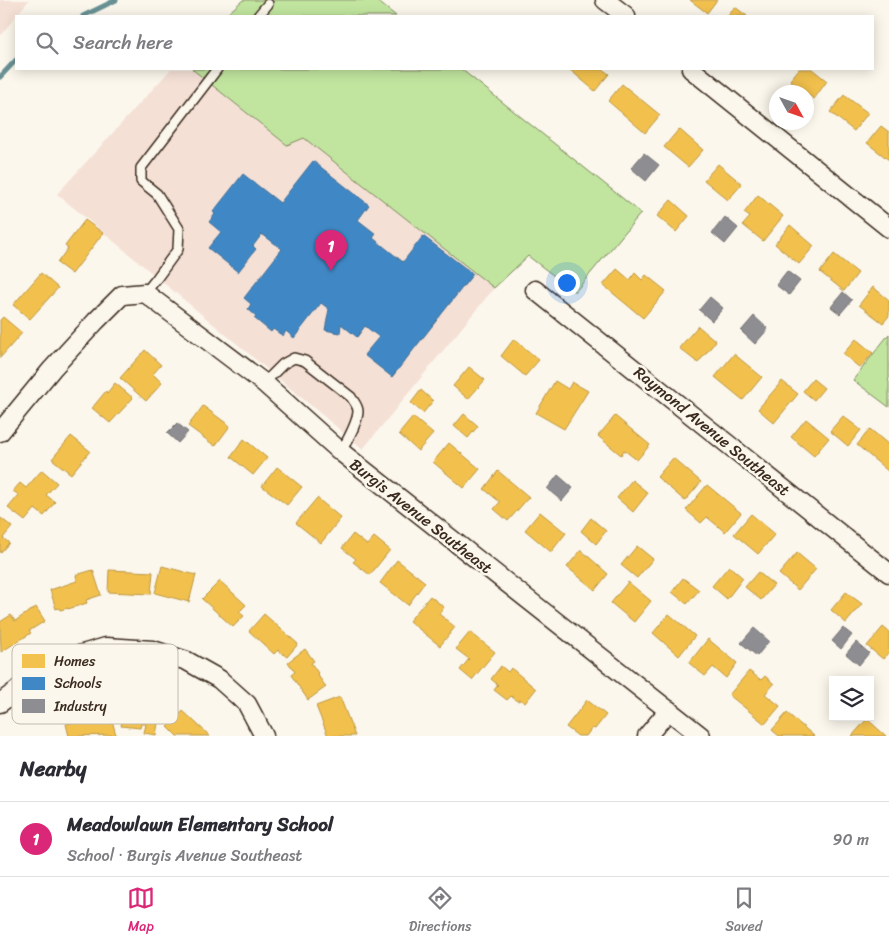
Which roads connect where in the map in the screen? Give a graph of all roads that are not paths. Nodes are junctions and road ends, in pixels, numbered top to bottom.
1 (605, 0) edge
2 (268, 4) dead end
3 (259, 15) edge
4 (625, 15) edge
5 (215, 70) edge
6 (692, 70) edge
7 (889, 228) edge
8 (535, 290) dead end
9 (144, 292) junction
10 (264, 383) junction
11 (0, 432) edge
12 (341, 452) junction
13 (889, 573) edge
14 (178, 658) edge
15 (12, 694) edge
16 (0, 703) edge
17 (668, 710) junction
18 (264, 736) edge
19 (646, 736) edge
20 (701, 736) edge

1 - 4 street
2 - 3 lane
5 - 9 lane
6 - 7 street
8 - 13 street, Raymond Avenue Southeast
9 - 10 street, Burgis Avenue Southeast
9 - 11 street
10 - 12 street, Burgis Avenue Southeast
10 - 12 lane
12 - 17 street, Burgis Avenue Southeast
14 - 18 street
15 - 16 street
17 - 19 street
17 - 20 street, Burgis Avenue Southeast

